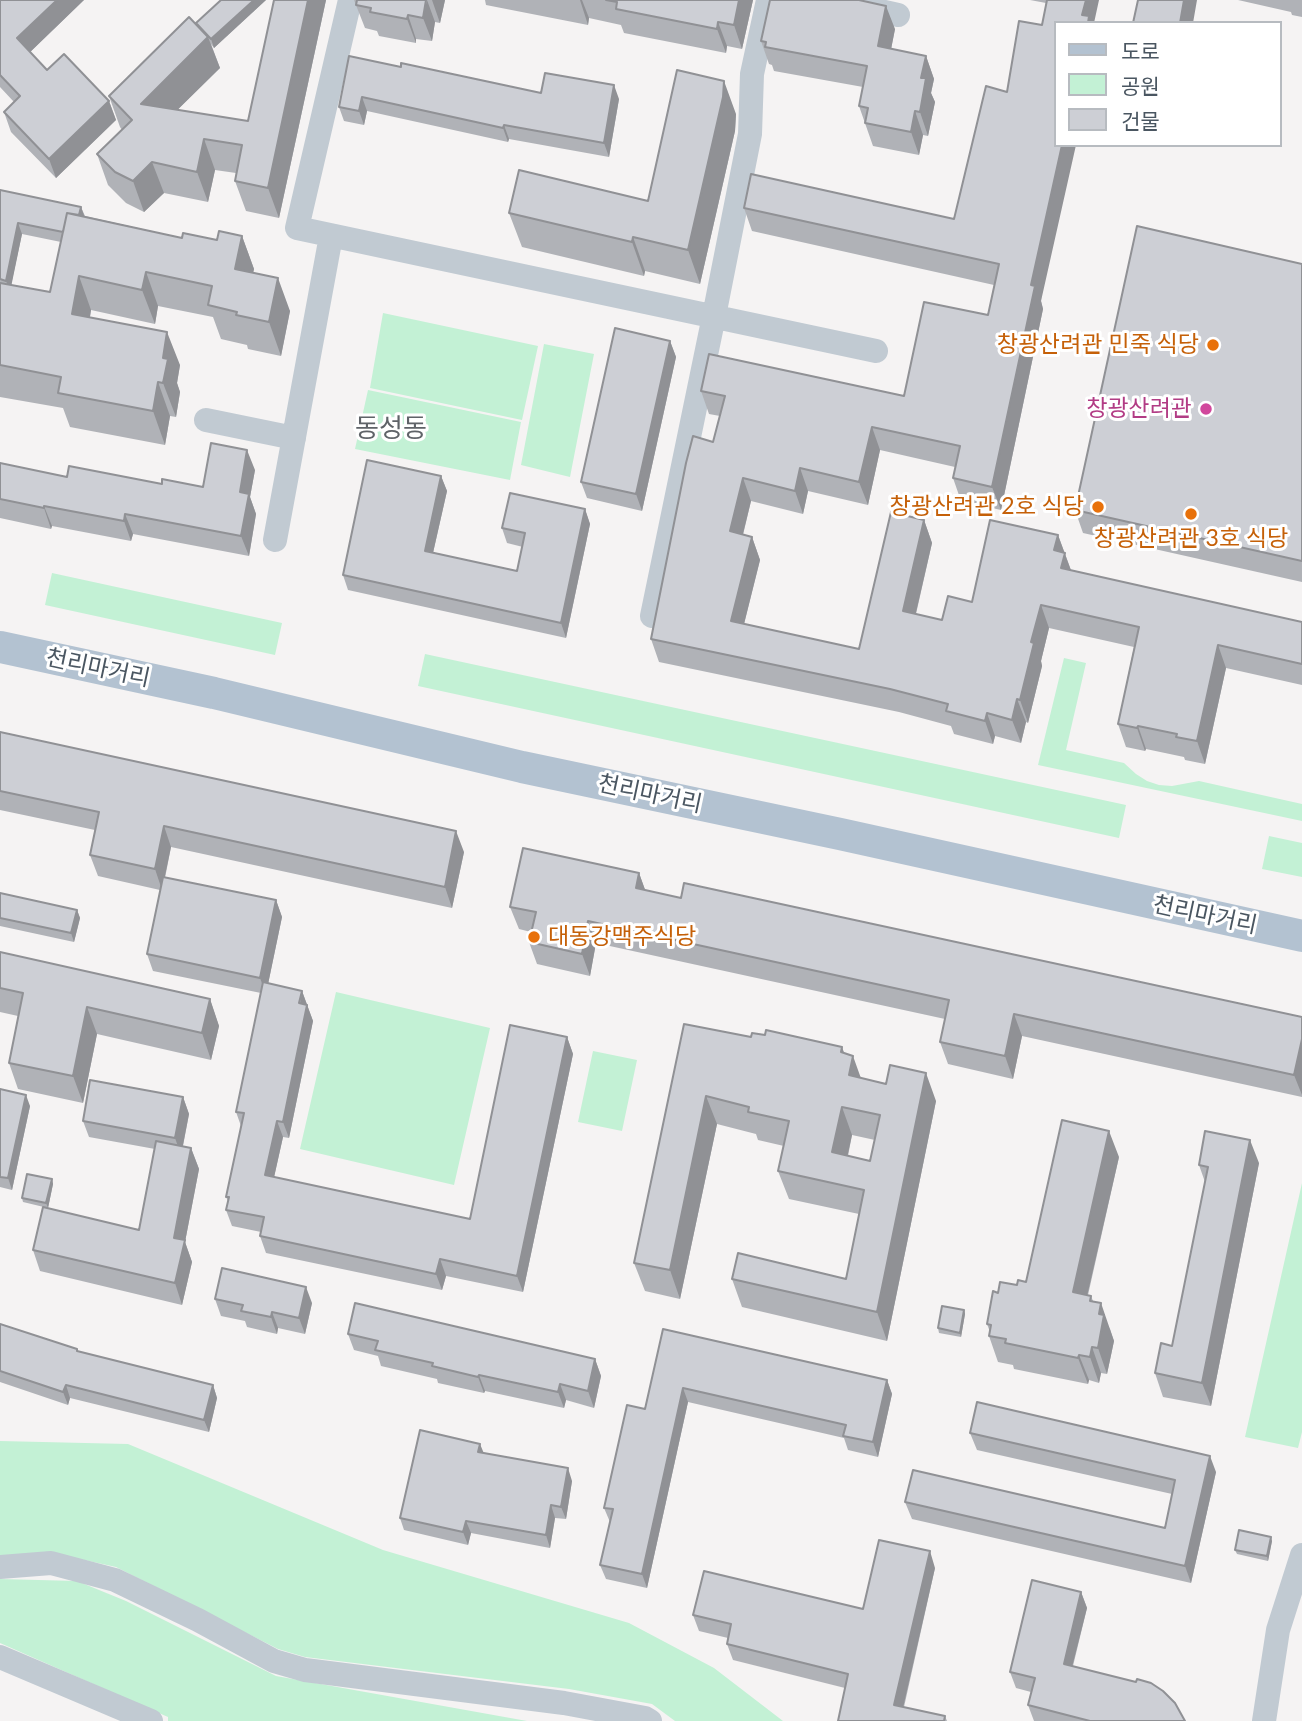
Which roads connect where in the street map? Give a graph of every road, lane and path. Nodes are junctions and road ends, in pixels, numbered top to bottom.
1 (350, 0) edge
2 (768, 0) edge
3 (832, 0) edge
4 (898, 15) dead end
5 (331, 236) junction
6 (714, 316) junction
7 (876, 351) dead end
8 (206, 420) dead end
9 (294, 438) junction
10 (275, 540) dead end
11 (652, 616) dead end
12 (0, 647) edge
13 (1302, 936) edge
14 (1302, 1555) edge
15 (0, 1567) edge
16 (0, 1657) edge
17 (151, 1721) edge
18 (650, 1721) edge
19 (1264, 1721) edge

1 - 5 street
2 - 6 street
3 - 4 street
5 - 6 street
5 - 9 street
6 - 7 street
6 - 11 street
8 - 9 street
9 - 10 street
12 - 13 main road, 천리마거리
14 - 19 street
15 - 18 street
16 - 17 street

